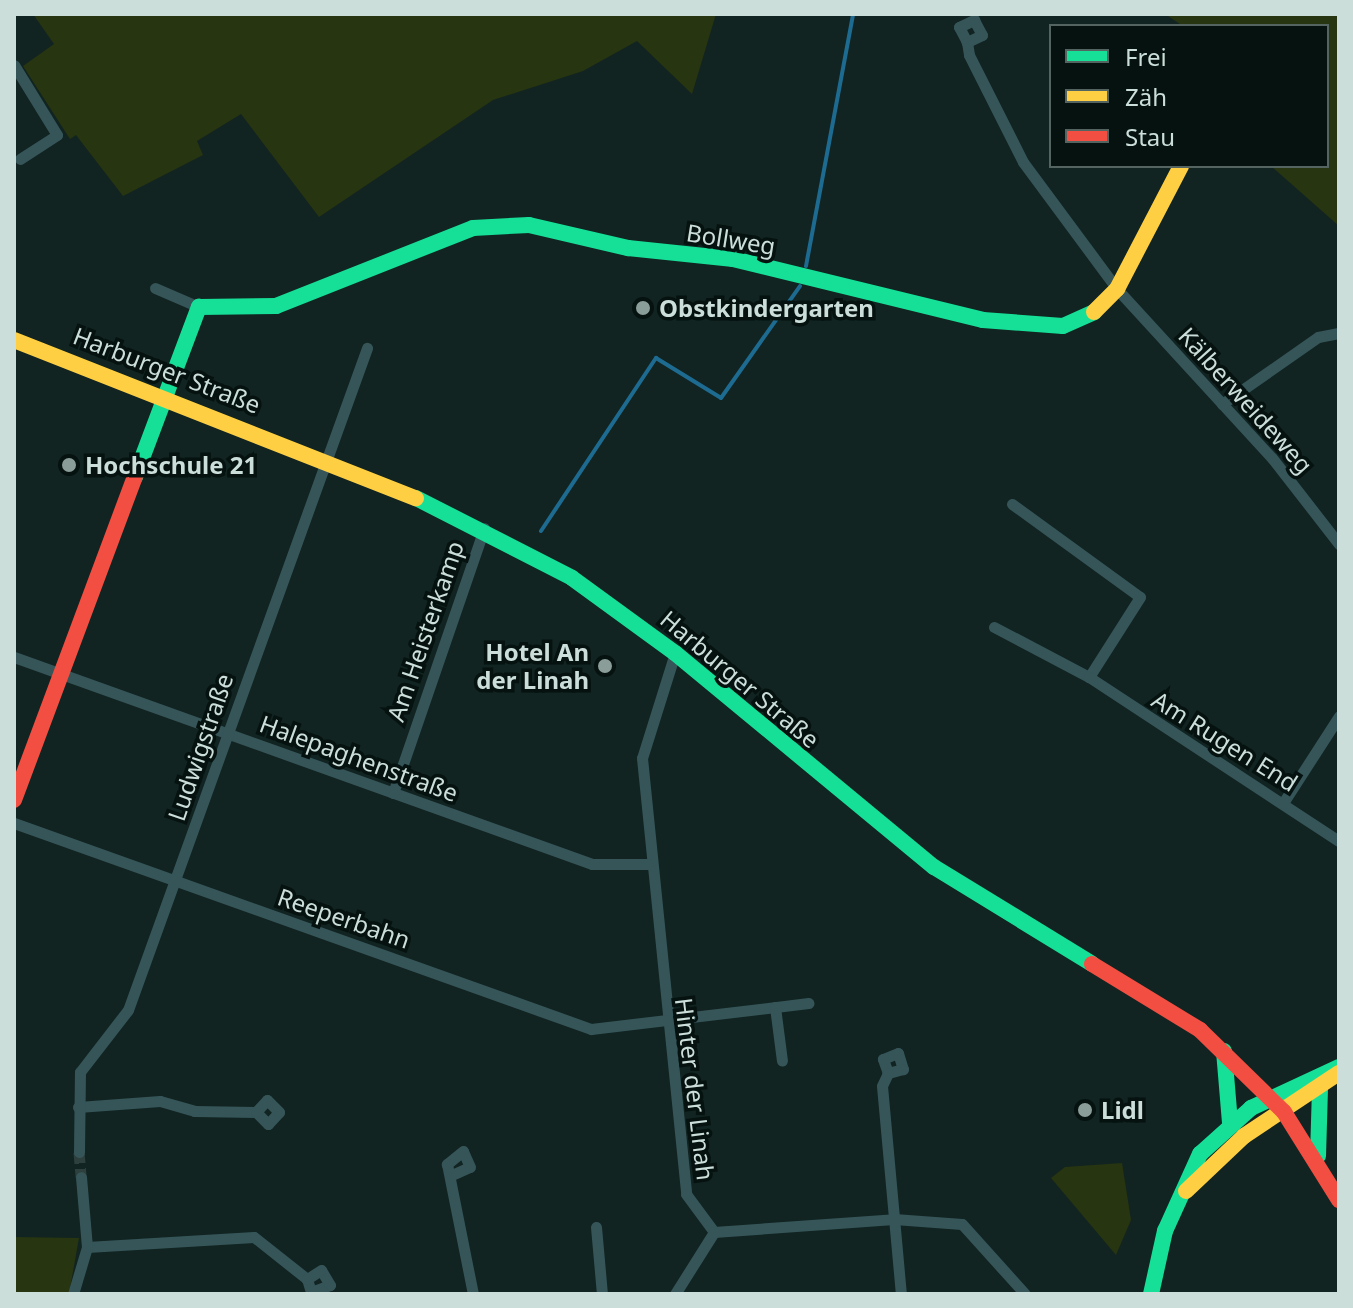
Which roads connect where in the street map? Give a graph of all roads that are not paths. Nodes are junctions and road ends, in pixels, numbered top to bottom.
1 (967, 42) dead end
2 (14, 65) edge
3 (20, 159) dead end
4 (1180, 168) edge
5 (155, 288) dead end
6 (1117, 289) junction
7 (199, 307) junction
8 (1339, 333) edge
9 (14, 340) edge
10 (367, 348) dead end
11 (166, 394) junction
12 (1222, 404) junction
13 (324, 456) junction
14 (1012, 504) dead end
15 (484, 528) junction
16 (1339, 544) edge
17 (994, 627) dead end
18 (675, 653) junction
19 (14, 657) edge
20 (61, 674) junction
21 (1089, 677) junction
22 (1339, 716) edge
23 (227, 734) junction
24 (393, 793) junction
25 (14, 800) edge
26 (1283, 803) junction
27 (14, 823) edge
28 (1339, 841) edge
29 (648, 864) junction
30 (178, 882) junction
31 (808, 1003) dead end
32 (775, 1007) junction
33 (663, 1022) junction
34 (1224, 1050) junction
35 (782, 1061) dead end
36 (1339, 1067) edge
37 (888, 1073) dead end
38 (1339, 1073) edge
39 (1320, 1088) junction
40 (1270, 1097) junction
41 (78, 1107) junction
42 (256, 1112) dead end
43 (1284, 1112) junction
44 (1230, 1123) junction
45 (79, 1152) tunnel mouth
46 (1320, 1165) junction
47 (454, 1174) dead end
48 (81, 1177) tunnel mouth
49 (1339, 1200) edge
50 (1174, 1207) junction
51 (894, 1219) junction
52 (596, 1227) dead end
53 (714, 1232) junction
54 (87, 1247) junction
55 (307, 1279) dead end
56 (73, 1294) edge
57 (473, 1294) edge
58 (602, 1294) edge
59 (675, 1294) edge
60 (901, 1294) edge
61 (1025, 1294) edge
62 (1151, 1294) edge

1 - 6 street, Kälberweideweg
2 - 3 street
4 - 6 street, Bollweg
5 - 7 street, Bollweg
6 - 7 street, Bollweg
6 - 12 street, Kälberweideweg
7 - 11 street
8 - 12 street
9 - 11 street, Harburger Straße
10 - 13 street, Ludwigstraße
11 - 13 street, Harburger Straße
11 - 20 street
12 - 16 street, Kälberweideweg
13 - 15 street, Harburger Straße
13 - 23 street, Ludwigstraße
14 - 21 street
15 - 18 street, Harburger Straße
15 - 24 street, Am Heisterkamp
17 - 21 street, Am Rugen End
18 - 29 street, Hinter der Linah
18 - 34 street, Harburger Straße
19 - 20 street, Halepaghenstraße
20 - 23 street, Halepaghenstraße
20 - 25 street
21 - 26 street, Am Rugen End
22 - 26 street
23 - 24 street, Halepaghenstraße
23 - 30 street, Ludwigstraße
24 - 29 street, Halepaghenstraße
26 - 28 street, Am Rugen End
27 - 30 street, Reeperbahn
29 - 33 street, Hinter der Linah
30 - 33 street, Reeperbahn
30 - 41 street, Ludwigstraße
31 - 32 street, Reeperbahn
32 - 33 street, Reeperbahn
32 - 35 street
33 - 53 street, Hinter der Linah
34 - 40 street, Harburger Straße
34 - 44 street
36 - 40 street
37 - 51 street
38 - 39 street
39 - 43 street
39 - 46 street
40 - 43 street, Harburger Straße
40 - 44 street
41 - 42 street
41 - 45 street, Ludwigstraße
43 - 46 street, Harburger Straße
43 - 50 street
44 - 50 street
46 - 49 street, Harburger Straße
47 - 57 street
48 - 54 street
50 - 62 street
51 - 53 street
51 - 60 street
51 - 61 street
52 - 58 street
53 - 59 street
54 - 55 street
54 - 56 street

